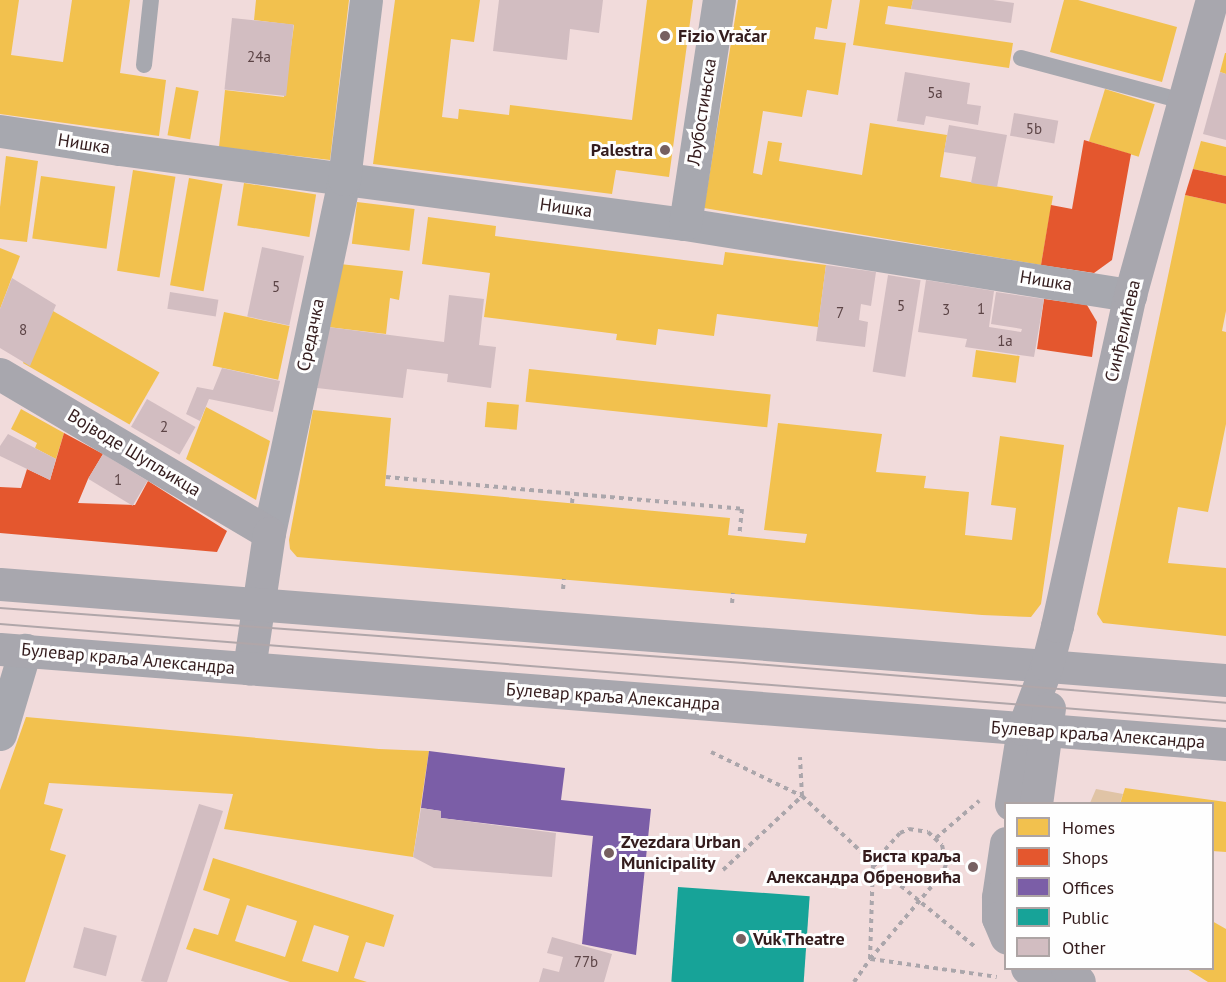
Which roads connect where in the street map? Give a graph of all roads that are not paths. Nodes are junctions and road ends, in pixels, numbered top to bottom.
1 (151, 0) edge
2 (366, 0) edge
3 (719, 0) edge
4 (1212, 0) edge
5 (1021, 58) dead end
6 (144, 65) dead end
7 (1183, 101) junction
8 (0, 131) edge
9 (344, 179) junction
10 (685, 224) junction
11 (1130, 295) junction
12 (0, 374) edge
13 (269, 533) junction
14 (0, 584) edge
15 (257, 603) junction
16 (13, 650) edge
17 (1047, 665) junction
18 (249, 669) junction
19 (1226, 680) edge
20 (1035, 730) junction
21 (0, 734) edge
22 (1226, 744) edge
23 (997, 801) edge
24 (1036, 802) edge
25 (1004, 851) edge
26 (991, 943) edge
27 (1068, 970) edge
28 (1015, 973) edge
29 (1044, 982) edge
30 (1079, 982) edge

1 - 6 lane
2 - 9 street, Средачка
3 - 10 street, Љубостињска
4 - 7 main road, Синђелићева
5 - 7 lane
7 - 11 main road, Синђелићева
8 - 9 street, Нишка
9 - 10 street, Нишка
9 - 13 street, Средачка
10 - 11 street, Нишка
11 - 17 main road, Синђелићева
12 - 13 main road, Војводе Шупљикца
13 - 15 main road, Средачка
14 - 15 main road
15 - 17 main road
15 - 18 main road, Средачка
16 - 18 main road, Булевар краља Александра
16 - 21 street
17 - 19 main road
17 - 20 main road, Синђелићева
18 - 20 main road, Булевар краља Александра
20 - 22 main road, Булевар краља Александра
20 - 23 main road
20 - 24 main road
25 - 26 main road
27 - 30 main road
28 - 29 main road

